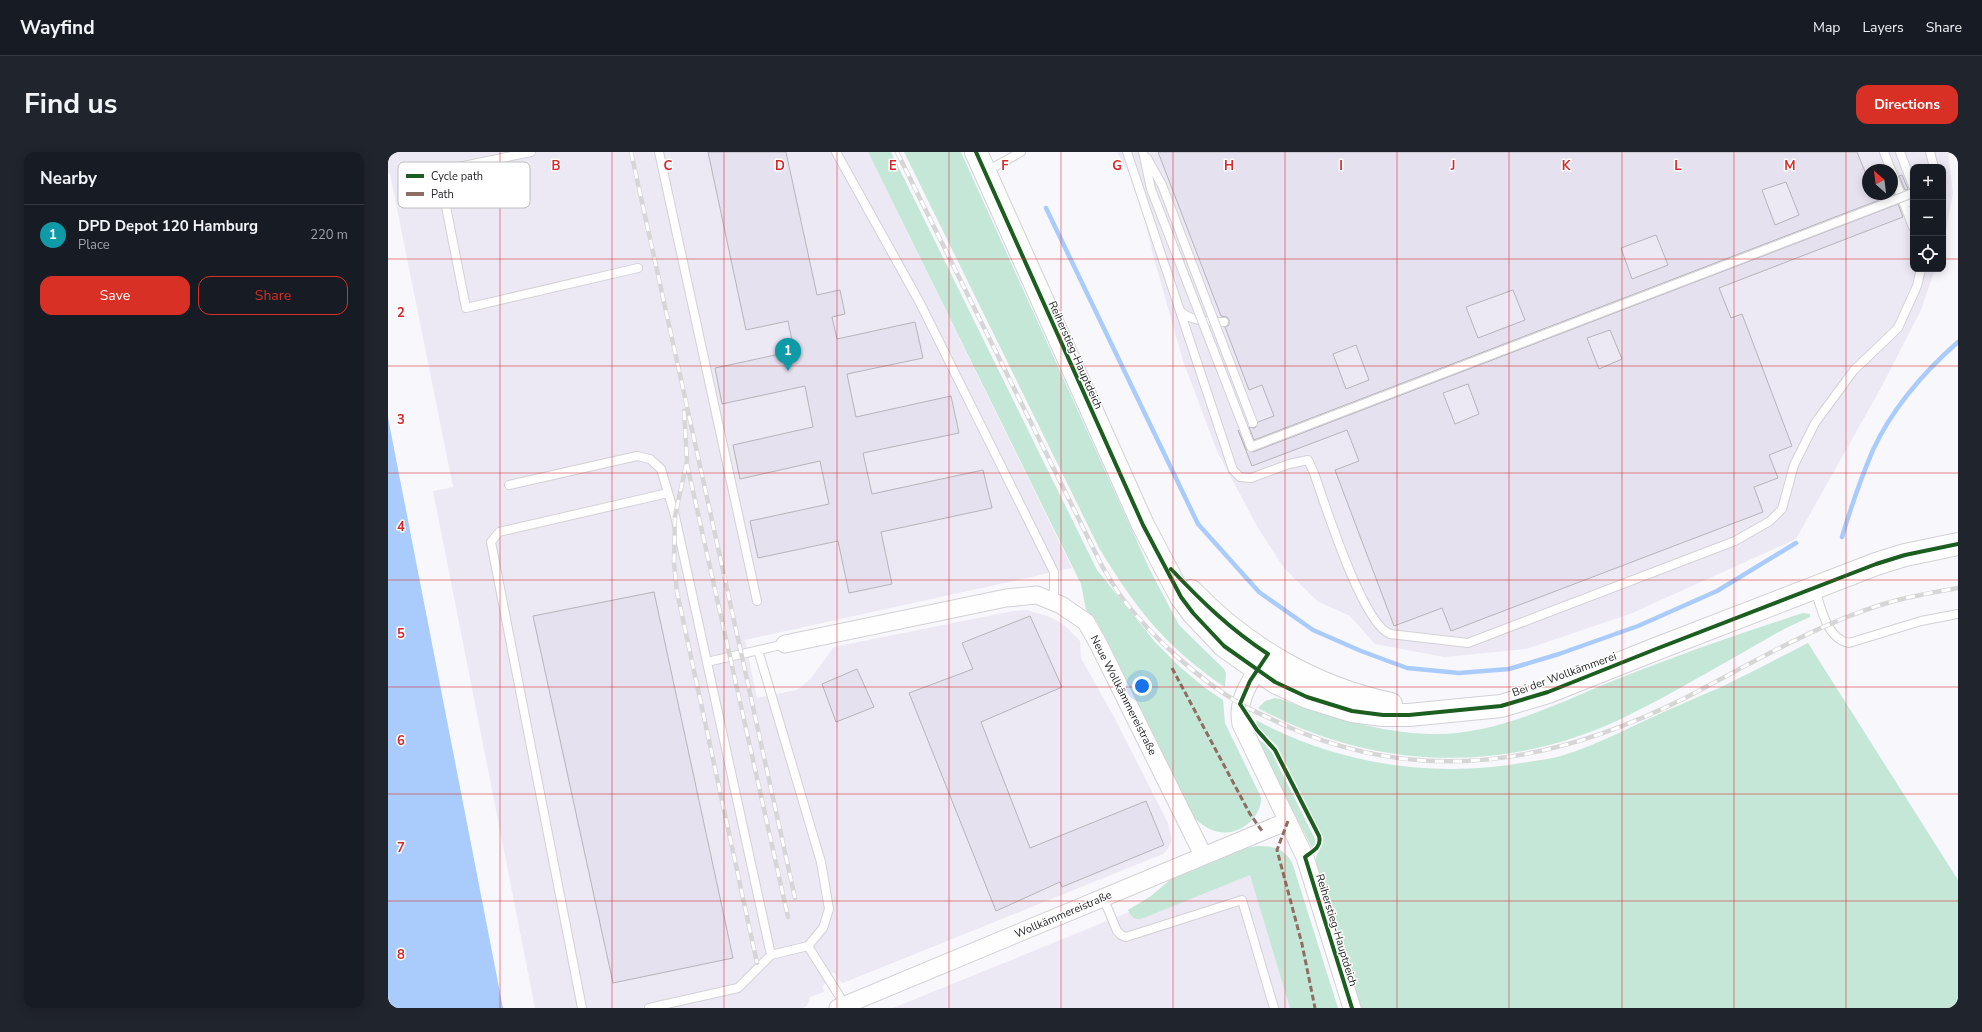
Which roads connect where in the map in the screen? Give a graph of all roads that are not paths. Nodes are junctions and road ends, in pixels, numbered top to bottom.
1 (531, 152) edge
2 (659, 152) edge
3 (836, 152) edge
4 (976, 152) edge
5 (1021, 152) edge
6 (1127, 152) edge
7 (1143, 152) edge
8 (1884, 152) edge
9 (1900, 152) edge
10 (1930, 152) edge
11 (483, 162) edge
12 (1889, 164) edge
13 (1933, 164) edge
14 (984, 173) junction
15 (1910, 178) edge
16 (1898, 188) edge
17 (1910, 194) edge
18 (1910, 201) edge
19 (1904, 204) junction
20 (446, 208) edge
21 (1910, 219) edge
22 (638, 268) dead end
23 (1920, 272) edge
24 (1179, 308) junction
25 (1224, 322) dead end
26 (1254, 424) dead end
27 (509, 485) dead end
28 (668, 493) junction
29 (1958, 544) edge
30 (1164, 562) joint
31 (1814, 588) junction
32 (757, 601) dead end
33 (1054, 601) junction
34 (1958, 614) edge
35 (785, 644) joint
36 (758, 650) junction
37 (707, 662) junction
38 (1262, 662) junction
39 (1288, 821) junction
40 (1203, 855) junction
41 (1104, 897) junction
42 (808, 946) junction
43 (771, 955) junction
44 (841, 1007) edge
45 (582, 1008) edge
46 (649, 1008) edge
47 (1274, 1008) edge
48 (1352, 1008) edge

1 - 11 lane
2 - 32 lane
3 - 33 lane
4 - 14 main road, Reiherstieg-Hauptdeich
5 - 14 lane
6 - 24 lane
7 - 17 lane, bridge
7 - 26 lane, bridge
8 - 12 lane
9 - 15 lane
10 - 13 lane
14 - 30 main road, Reiherstieg-Hauptdeich
16 - 19 lane
18 - 19 lane
19 - 21 lane
20 - 22 lane
23 - 24 lane
24 - 25 lane
27 - 28 lane
28 - 37 lane
28 - 45 lane
29 - 31 main road, Bei der Wollkämmerei
30 - 38 main road, Bei der Wollkämmerei
31 - 34 lane
31 - 38 main road, Bei der Wollkämmerei
33 - 35 street, Neue Wollkämmereistraße
33 - 40 street, Neue Wollkämmereistraße
35 - 36 lane
36 - 37 lane
36 - 42 lane
37 - 43 lane
38 - 39 street, Reiherstieg-Hauptdeich
39 - 40 street, Wollkämmereistraße
39 - 48 street, Reiherstieg-Hauptdeich
40 - 41 street, Wollkämmereistraße
41 - 44 street, Wollkämmereistraße
41 - 47 lane
42 - 43 lane
42 - 44 lane
43 - 46 lane

